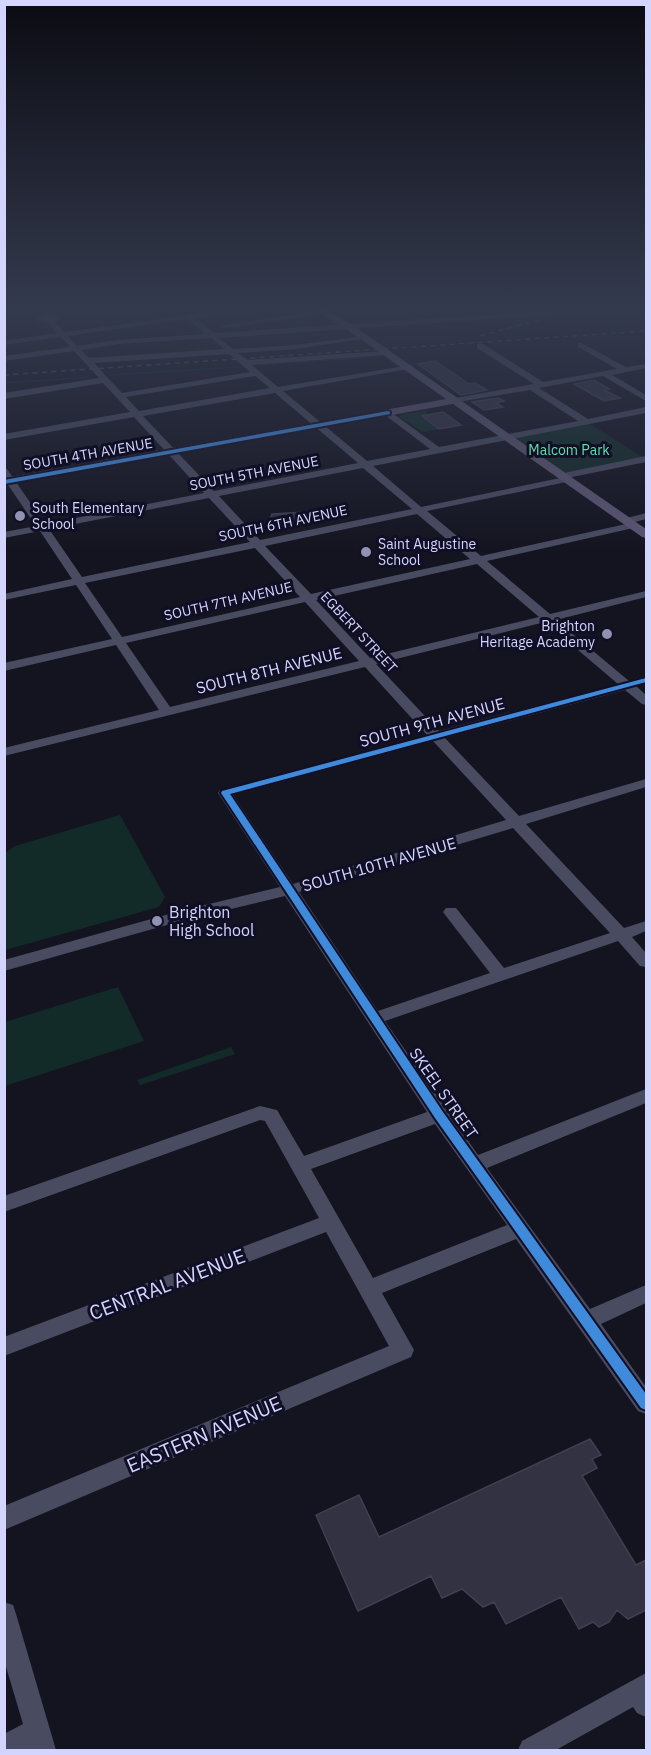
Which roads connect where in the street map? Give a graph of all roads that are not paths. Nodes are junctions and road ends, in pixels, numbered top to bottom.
1 (49, 389) edge
2 (113, 389) edge
3 (162, 389) edge
4 (284, 389) edge
5 (438, 389) edge
6 (521, 389) edge
7 (534, 389) edge
8 (630, 389) edge
9 (277, 390) junction
10 (4, 396) edge
11 (119, 396) junction
12 (646, 398) edge
13 (455, 401) junction
14 (646, 410) edge
15 (388, 413) junction
16 (136, 414) junction
17 (585, 421) junction
18 (320, 426) junction
19 (4, 436) edge
20 (508, 437) junction
21 (438, 451) junction
22 (171, 453) junction
23 (646, 459) edge
24 (366, 465) junction
25 (7, 478) edge
26 (566, 478) junction
27 (212, 495) junction
28 (419, 510) junction
29 (646, 516) edge
30 (631, 523) junction
31 (43, 527) junction
32 (646, 534) edge
33 (4, 535) edge
34 (256, 544) junction
35 (478, 560) junction
36 (78, 582) junction
37 (646, 594) edge
38 (4, 597) edge
39 (308, 599) junction
40 (548, 618) junction
41 (119, 642) junction
42 (367, 663) junction
43 (4, 668) edge
44 (646, 680) edge
45 (627, 685) junction
46 (646, 701) edge
47 (167, 712) junction
48 (436, 736) junction
49 (4, 752) edge
50 (646, 783) edge
51 (225, 794) joint
52 (516, 823) junction
53 (289, 890) junction
54 (451, 912) dead end
55 (646, 926) edge
56 (621, 935) junction
57 (646, 962) edge
58 (4, 966) edge
59 (501, 975) junction
60 (375, 1018) junction
61 (646, 1096) edge
62 (440, 1115) junction
63 (476, 1164) junction
64 (299, 1166) junction
65 (4, 1204) edge
66 (330, 1222) junction
67 (522, 1228) junction
68 (368, 1288) junction
69 (646, 1294) edge
70 (588, 1320) junction
71 (4, 1347) edge
72 (646, 1404) edge
73 (4, 1518) edge
74 (4, 1614) edge
75 (644, 1694) edge
76 (40, 1741) edge
77 (4, 1748) edge
78 (531, 1750) edge

1 - 10 street
2 - 11 street, EGBERT STREET
3 - 11 street
4 - 9 street
5 - 13 main road
6 - 13 street
7 - 17 street
8 - 12 street
9 - 16 street
9 - 18 street
11 - 16 street, EGBERT STREET
13 - 15 main road, SOUTH 4TH AVENUE
13 - 20 main road
14 - 17 street, SOUTH 5TH AVENUE
15 - 18 main road, SOUTH 4TH AVENUE
15 - 21 street
16 - 19 street
16 - 22 street, EGBERT STREET
17 - 20 street, SOUTH 5TH AVENUE
18 - 22 main road, SOUTH 4TH AVENUE
18 - 24 street
20 - 21 street, SOUTH 5TH AVENUE
20 - 26 main road
21 - 24 street, SOUTH 5TH AVENUE
22 - 25 main road, SOUTH 4TH AVENUE
22 - 27 street, EGBERT STREET
23 - 26 street, SOUTH 6TH AVENUE
24 - 27 street, SOUTH 5TH AVENUE
24 - 28 street
25 - 31 street
26 - 28 street, SOUTH 6TH AVENUE
26 - 30 main road
27 - 31 street, SOUTH 5TH AVENUE
27 - 34 street, EGBERT STREET
28 - 34 street, SOUTH 6TH AVENUE
28 - 35 street
29 - 30 street, SOUTH 7TH AVENUE
30 - 32 main road
30 - 35 street, SOUTH 7TH AVENUE
31 - 33 street, SOUTH 5TH AVENUE
31 - 36 street
34 - 36 street, SOUTH 6TH AVENUE
34 - 39 street, EGBERT STREET
35 - 39 street, SOUTH 7TH AVENUE
35 - 40 street
36 - 38 street, SOUTH 6TH AVENUE
36 - 41 street
37 - 40 street, SOUTH 8TH AVENUE
39 - 41 street, SOUTH 7TH AVENUE
39 - 42 street, EGBERT STREET
40 - 42 street, SOUTH 8TH AVENUE
40 - 45 street
41 - 43 street, SOUTH 7TH AVENUE
41 - 47 street
42 - 47 street, SOUTH 8TH AVENUE
42 - 48 street, EGBERT STREET
44 - 45 street, SOUTH 9TH AVENUE
45 - 46 street
45 - 48 street, SOUTH 9TH AVENUE
47 - 49 street, SOUTH 8TH AVENUE
48 - 51 street, SOUTH 9TH AVENUE
48 - 52 street, EGBERT STREET
50 - 52 street, SOUTH 10TH AVENUE
51 - 53 street, SKEEL STREET
52 - 53 street, SOUTH 10TH AVENUE
52 - 56 street, EGBERT STREET
53 - 58 street, SOUTH 10TH AVENUE
53 - 60 street, SKEEL STREET
54 - 59 street
55 - 56 street
56 - 57 street, EGBERT STREET
56 - 59 street
59 - 60 street
60 - 62 street, SKEEL STREET
61 - 63 street
62 - 63 street, SKEEL STREET
62 - 64 street
63 - 67 street, SKEEL STREET
64 - 65 street
64 - 66 street
66 - 68 street
66 - 71 street, CENTRAL AVENUE
67 - 68 street
67 - 70 street, SKEEL STREET
68 - 73 street, EASTERN AVENUE
69 - 70 street
70 - 72 street, SKEEL STREET
74 - 76 street
75 - 78 street
76 - 77 street

